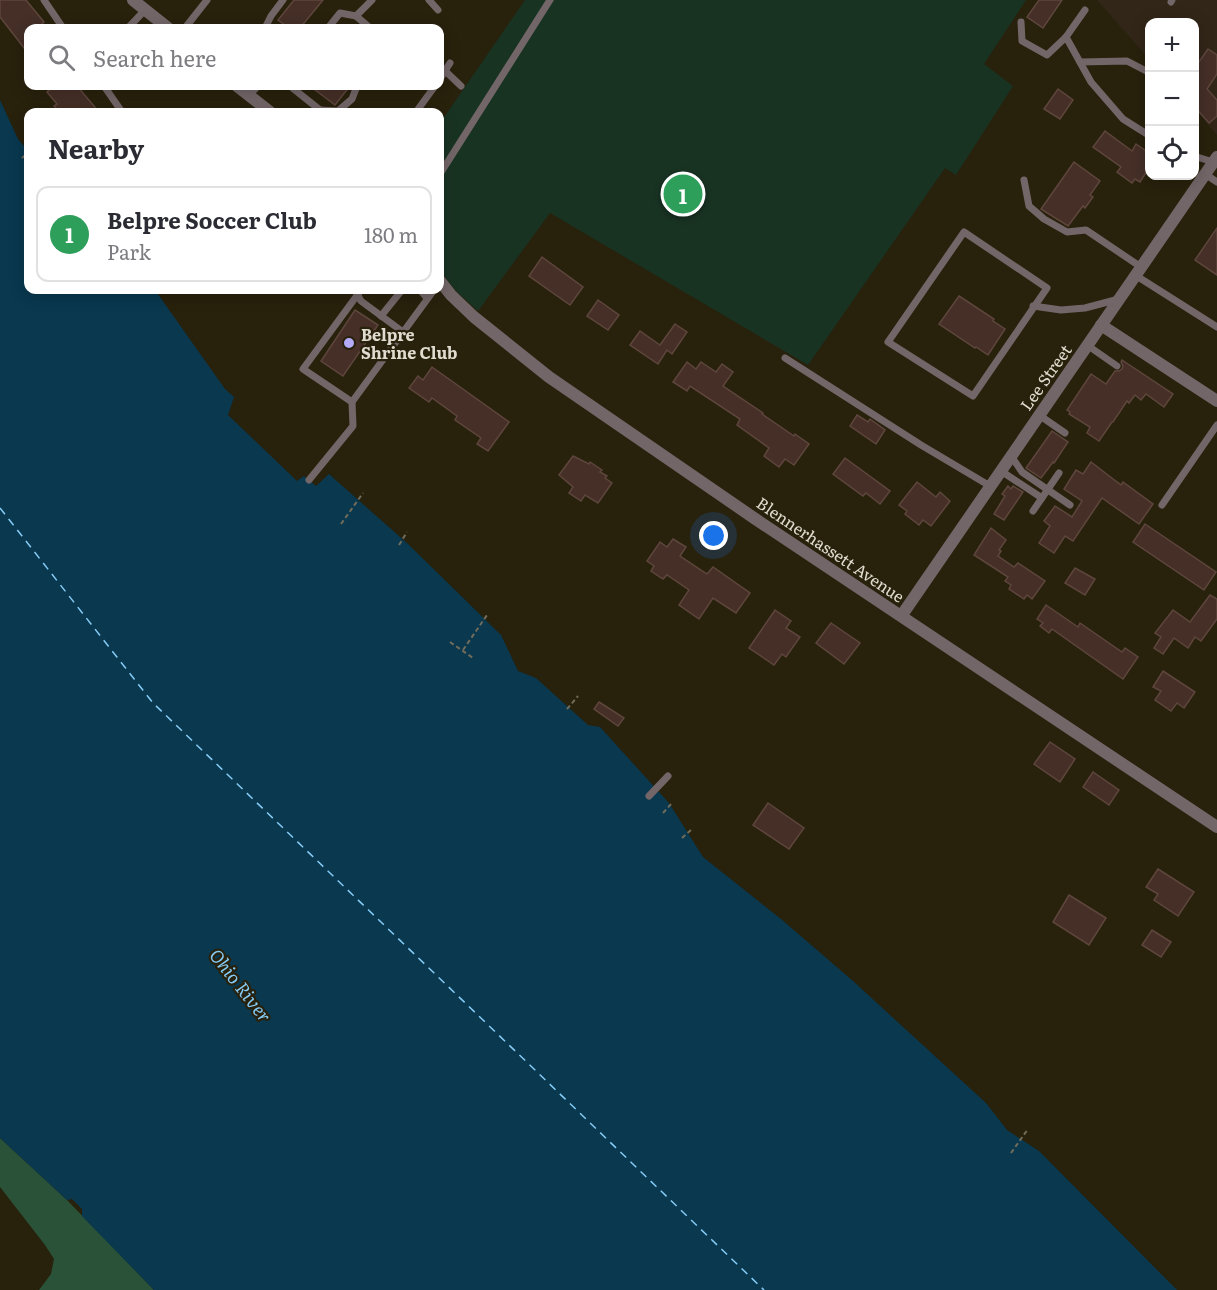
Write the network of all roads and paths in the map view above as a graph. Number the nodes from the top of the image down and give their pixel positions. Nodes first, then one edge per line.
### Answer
1 (44, 0) edge
2 (133, 0) edge
3 (207, 0) edge
4 (283, 0) edge
5 (372, 0) edge
6 (429, 0) edge
7 (550, 0) edge
8 (145, 10) junction
9 (438, 10) dead end
10 (1085, 10) dead end
11 (356, 16) junction
12 (1021, 22) dead end
13 (60, 24) edge
14 (132, 24) edge
15 (163, 24) edge
16 (187, 24) edge
17 (267, 24) edge
18 (331, 24) edge
19 (365, 24) edge
20 (1066, 37) junction
21 (1080, 62) junction
22 (450, 63) dead end
23 (444, 68) edge
24 (444, 71) edge
25 (1147, 72) edge
26 (461, 86) dead end
27 (107, 90) edge
28 (242, 90) edge
29 (254, 90) edge
30 (295, 90) edge
31 (355, 90) edge
32 (432, 90) edge
33 (249, 95) junction
34 (119, 108) edge
35 (265, 108) edge
36 (316, 108) edge
37 (342, 108) edge
38 (419, 108) edge
39 (1145, 133) edge
40 (1199, 157) edge
41 (1215, 159) edge
42 (444, 168) edge
43 (1205, 174) junction
44 (1024, 180) dead end
45 (1217, 182) edge
46 (1138, 271) junction
47 (444, 286) edge
48 (358, 294) edge
49 (359, 294) edge
50 (399, 294) edge
51 (424, 294) edge
52 (431, 294) edge
53 (428, 298) junction
54 (1119, 299) junction
55 (1033, 306) junction
56 (381, 316) junction
57 (1101, 326) junction
58 (1217, 327) edge
59 (403, 332) junction
60 (1087, 345) junction
61 (785, 358) dead end
62 (1117, 366) dead end
63 (1217, 401) edge
64 (352, 402) junction
65 (1039, 415) junction
66 (1217, 425) edge
67 (1065, 433) dead end
68 (1011, 456) junction
69 (1001, 471) junction
70 (1059, 473) dead end
71 (309, 480) dead end
72 (990, 486) junction
73 (1047, 490) junction
74 (363, 492) dead end
75 (1042, 498) junction
76 (1070, 505) dead end
77 (1162, 506) dead end
78 (1033, 511) dead end
79 (340, 524) dead end
80 (407, 532) dead end
81 (399, 545) dead end
82 (488, 615) dead end
83 (900, 615) junction
84 (450, 642) dead end
85 (463, 650) junction
86 (473, 658) dead end
87 (578, 696) dead end
88 (567, 709) dead end
89 (668, 776) dead end
90 (649, 796) dead end
91 (673, 802) dead end
92 (663, 813) dead end
93 (1217, 827) edge
94 (692, 829) dead end
95 (682, 838) dead end
96 (1028, 1129) dead end
97 (1011, 1152) dead end

1 - 13 lane
2 - 8 street
3 - 16 lane
4 - 17 lane
5 - 11 lane
6 - 9 lane
7 - 42 lane
8 - 14 lane
8 - 15 street
10 - 20 lane
11 - 18 lane
11 - 19 lane
12 - 20 lane
20 - 21 lane
21 - 25 lane
21 - 39 lane
22 - 23 lane
24 - 26 lane
27 - 34 lane
28 - 33 street
29 - 33 lane
30 - 36 lane
31 - 37 lane
32 - 38 lane
33 - 35 street
40 - 41 lane
41 - 43 street, Lee Street
43 - 45 lane
43 - 46 street, Lee Street
44 - 46 lane
46 - 54 street, Lee Street
46 - 58 lane
47 - 83 street, Blennerhassett Avenue
48 - 64 lane
49 - 56 lane
50 - 56 lane
51 - 53 lane
52 - 53 lane
53 - 59 lane
54 - 55 lane
54 - 57 street, Lee Street
55 - 55 lane
56 - 59 lane
57 - 60 street, Lee Street
57 - 63 street
59 - 64 lane
60 - 62 lane
60 - 65 street, Lee Street
61 - 72 lane
64 - 71 lane
65 - 67 lane
65 - 68 street, Lee Street
66 - 77 lane
68 - 69 street, Lee Street
68 - 73 lane
69 - 72 street, Lee Street
69 - 75 lane
70 - 73 lane
72 - 83 street, Lee Street
73 - 75 lane
73 - 76 lane
74 - 79 path
75 - 78 lane
80 - 81 path
82 - 85 path
83 - 93 street, Blennerhassett Avenue
84 - 85 path
85 - 86 path
87 - 88 path
89 - 90 lane
91 - 92 path
94 - 95 path
96 - 97 path

